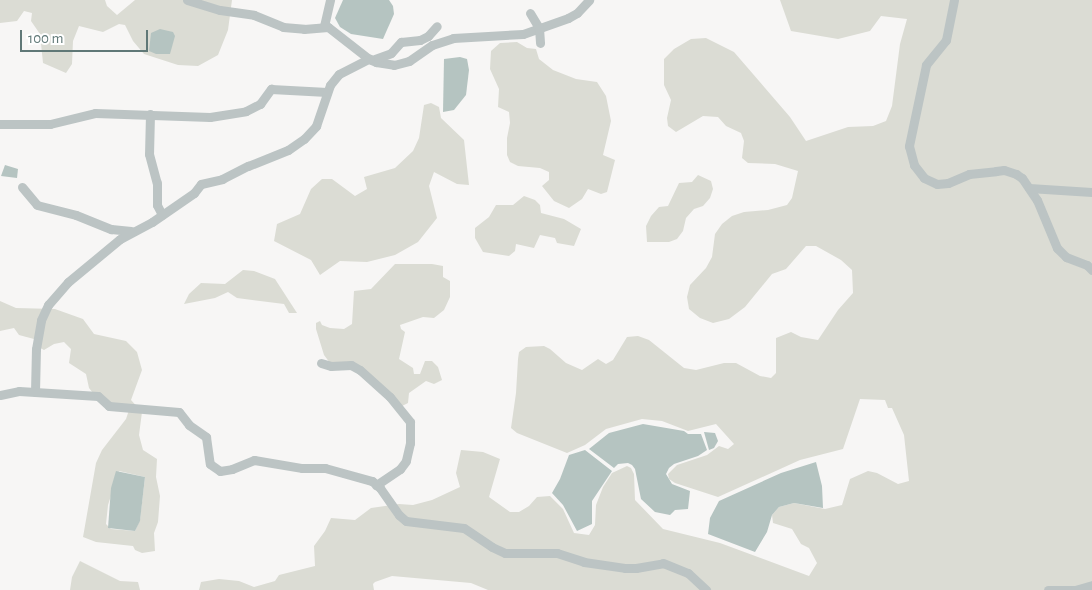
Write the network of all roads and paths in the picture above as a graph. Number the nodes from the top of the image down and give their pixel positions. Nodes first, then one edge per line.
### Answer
1 (187, 0) edge
2 (330, 0) edge
3 (589, 0) edge
4 (954, 0) edge
5 (530, 13) dead end
6 (324, 26) junction
7 (437, 26) dead end
8 (538, 28) junction
9 (540, 43) dead end
10 (371, 59) junction
11 (327, 92) junction
12 (150, 114) junction
13 (0, 124) edge
14 (22, 188) dead end
15 (1029, 188) junction
16 (1092, 192) edge
17 (162, 215) junction
18 (131, 232) junction
19 (1092, 270) edge
20 (321, 363) dead end
21 (36, 392) junction
22 (0, 395) edge
23 (376, 485) junction
24 (1092, 585) edge
25 (706, 590) edge
26 (1048, 590) edge

1 - 6 street
2 - 6 street
3 - 8 street
4 - 15 street
5 - 8 street
6 - 10 street
7 - 10 street
8 - 9 street
8 - 10 street
10 - 11 street
11 - 12 street
11 - 17 street
12 - 13 street
12 - 17 street
14 - 18 street
15 - 16 street
15 - 19 street
17 - 18 street
18 - 21 street
20 - 23 street
21 - 22 street
21 - 23 street
23 - 25 street
24 - 26 street

